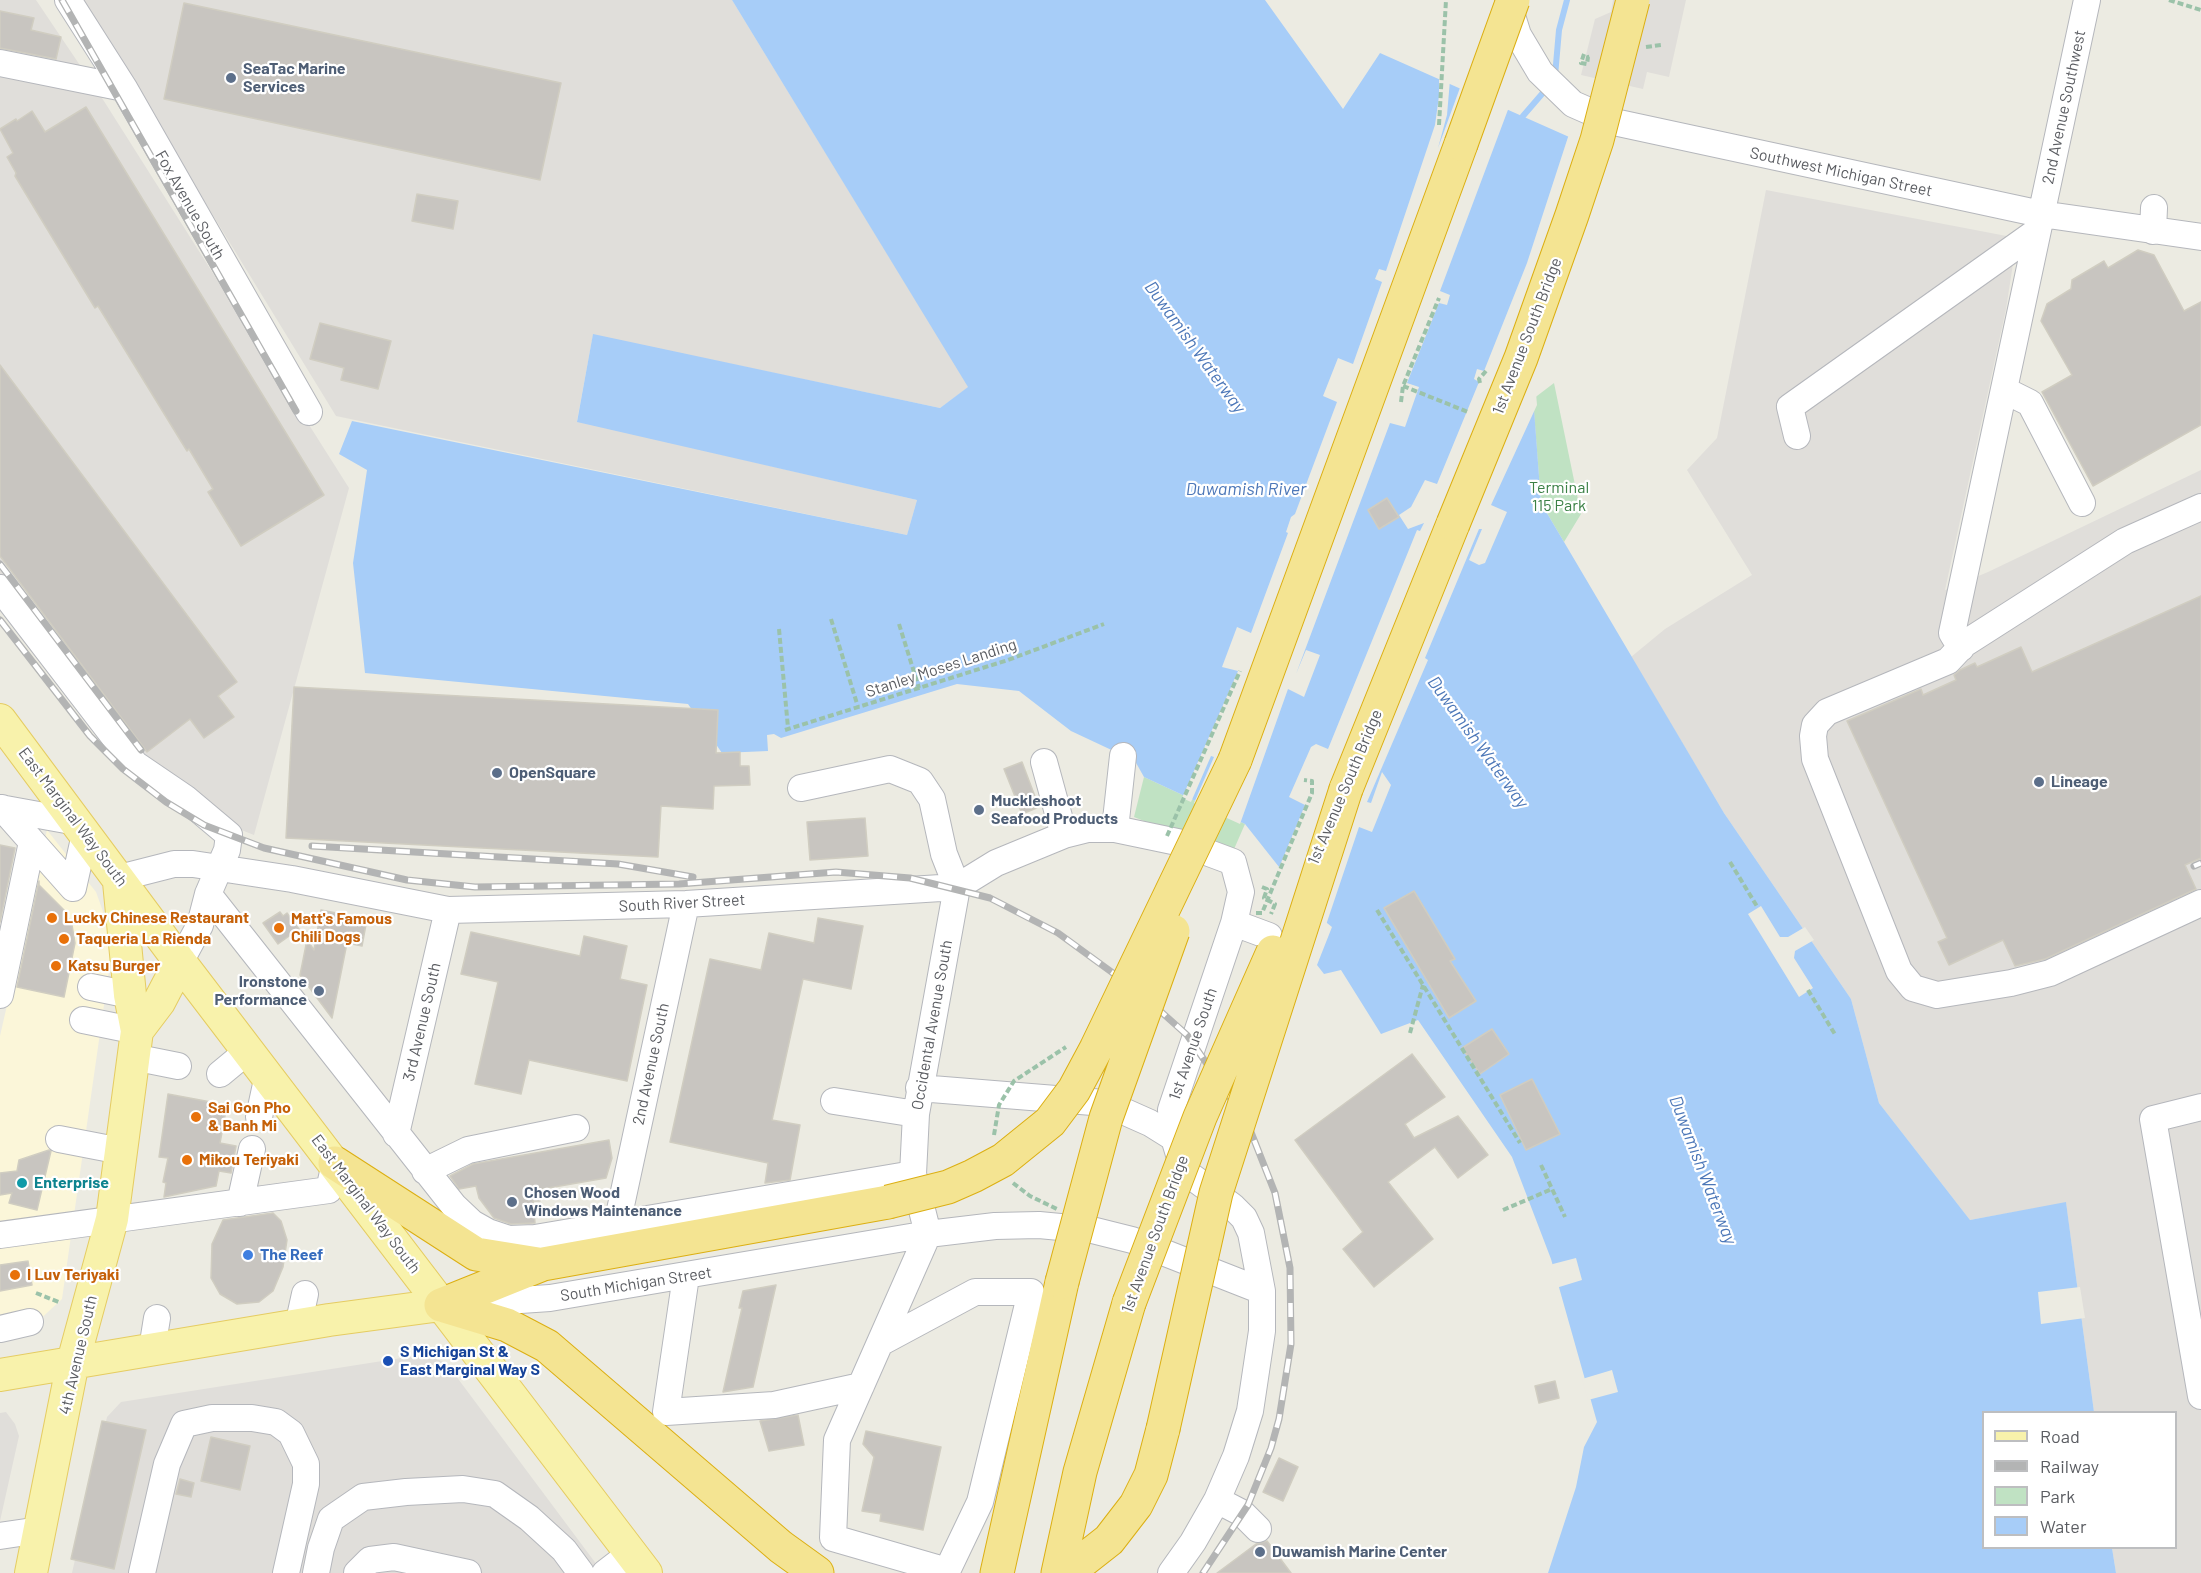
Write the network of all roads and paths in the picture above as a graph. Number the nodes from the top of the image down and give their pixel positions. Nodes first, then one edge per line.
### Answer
1 (68, 0) edge
2 (1446, 0) edge
3 (1507, 0) edge
4 (1513, 0) edge
5 (1633, 0) edge
6 (2087, 0) edge
7 (2169, 0) edge
8 (2201, 10) edge
9 (1596, 50) dead end
10 (1586, 55) dead end
11 (1594, 56) junction
12 (0, 63) edge
13 (1591, 67) dead end
14 (124, 88) junction
15 (1436, 133) dead end
16 (2039, 223) junction
17 (2201, 237) edge
18 (1439, 298) dead end
19 (1488, 365) dead end
20 (1403, 386) junction
21 (1478, 390) dead end
22 (2004, 390) junction
23 (1401, 402) dead end
24 (309, 412) dead end
25 (1469, 412) dead end
26 (1797, 436) dead end
27 (2082, 503) dead end
28 (2201, 507) edge
29 (0, 588) edge
30 (831, 620) dead end
31 (899, 624) dead end
32 (1104, 624) dead end
33 (779, 629) dead end
34 (1961, 648) junction
35 (919, 688) junction
36 (858, 707) junction
37 (0, 720) edge
38 (1123, 756) dead end
39 (1235, 760) junction
40 (1044, 762) dead end
41 (1304, 780) dead end
42 (801, 788) dead end
43 (1346, 789) junction
44 (1, 808) edge
45 (81, 828) junction
46 (1114, 829) junction
47 (1064, 836) junction
48 (32, 842) junction
49 (1233, 862) joint
50 (1730, 862) dead end
51 (221, 867) junction
52 (119, 878) junction
53 (957, 887) junction
54 (208, 894) junction
55 (2201, 903) edge
56 (686, 904) junction
57 (1758, 908) dead end
58 (1377, 909) dead end
59 (448, 910) junction
60 (1245, 918) junction
61 (1269, 936) dead end
62 (180, 962) junction
63 (1423, 984) junction
64 (91, 987) dead end
65 (1808, 990) dead end
66 (0, 995) edge
67 (130, 995) junction
68 (83, 1020) dead end
69 (1410, 1033) dead end
70 (1836, 1036) dead end
71 (135, 1044) junction
72 (249, 1050) junction
73 (178, 1066) dead end
74 (220, 1074) dead end
75 (268, 1075) junction
76 (919, 1088) junction
77 (834, 1101) dead end
78 (2201, 1107) edge
79 (916, 1114) junction
80 (259, 1117) dead end
81 (576, 1128) dead end
82 (396, 1134) junction
83 (1174, 1138) junction
84 (59, 1139) dead end
85 (1520, 1143) dead end
86 (252, 1149) dead end
87 (121, 1151) junction
88 (335, 1163) junction
89 (1541, 1165) dead end
90 (425, 1171) junction
91 (913, 1174) junction
92 (1552, 1189) junction
93 (240, 1203) junction
94 (1503, 1210) dead end
95 (1565, 1217) dead end
96 (112, 1219) junction
97 (616, 1224) junction
98 (0, 1234) edge
99 (928, 1234) junction
100 (543, 1264) junction
101 (686, 1276) junction
102 (1262, 1291) junction
103 (36, 1293) dead end
104 (305, 1294) dead end
105 (61, 1303) dead end
106 (441, 1305) junction
107 (157, 1318) dead end
108 (30, 1322) dead end
109 (298, 1326) junction
110 (0, 1329) edge
111 (880, 1343) junction
112 (152, 1349) junction
113 (73, 1362) junction
114 (0, 1375) edge
115 (861, 1386) junction
116 (2201, 1396) edge
117 (1217, 1500) junction
118 (1257, 1529) dead end
119 (40, 1530) junction
120 (0, 1536) edge
121 (638, 1563) edge
122 (317, 1571) edge
123 (31, 1573) edge
124 (142, 1573) edge
125 (286, 1573) edge
126 (357, 1573) edge
127 (468, 1573) edge
128 (581, 1573) edge
129 (604, 1573) edge
130 (817, 1573) edge
131 (997, 1573) edge
132 (1058, 1573) edge
133 (1068, 1573) edge
134 (1171, 1573) edge

1 - 14 street, Fox Avenue South
2 - 15 path
3 - 16 street, Southwest Michigan Street
4 - 39 highway, bridge
5 - 43 highway, 1st Avenue South Bridge, bridge
6 - 16 street, 2nd Avenue Southwest
7 - 8 path
9 - 11 path
10 - 11 path
11 - 13 path
12 - 14 street
14 - 24 street, Fox Avenue South
16 - 17 street, Southwest Michigan Street
16 - 22 street, 2nd Avenue Southwest
16 - 26 street
18 - 20 path
19 - 21 path, bridge
20 - 23 path
20 - 25 path
22 - 27 street
22 - 34 street, 2nd Avenue Southwest
28 - 34 street
29 - 51 street, 4th Avenue South
30 - 36 path
31 - 35 path
32 - 35 path, Stanley Moses Landing
33 - 36 path, Stanley Moses Landing
34 - 55 street
35 - 36 path, Stanley Moses Landing
37 - 45 main road, East Marginal Way South
38 - 46 street
39 - 100 highway, bridge
39 - 131 highway, bridge
40 - 47 street
41 - 60 path, bridge
42 - 53 street
43 - 132 highway, 1st Avenue South Bridge, bridge
43 - 133 highway, bridge
44 - 45 street
44 - 48 street
45 - 48 street
45 - 52 main road, East Marginal Way South
46 - 47 street, South River Street
46 - 49 street, South River Street
47 - 53 street, South River Street
48 - 66 street
49 - 60 street, 1st Avenue South
50 - 57 path
51 - 52 street, South River Street
51 - 54 street, 4th Avenue South
51 - 59 street, South River Street
52 - 62 main road, East Marginal Way South
52 - 67 main road, 4th Avenue South
53 - 56 street, South River Street
53 - 76 street, Occidental Avenue South
54 - 62 street, 4th Avenue South
54 - 82 street
56 - 59 street, South River Street
56 - 97 street, 2nd Avenue South
58 - 63 path
59 - 82 street, 3rd Avenue South
60 - 61 street
60 - 83 street, 1st Avenue South
62 - 71 main road, 4th Avenue South
62 - 72 main road, East Marginal Way South
63 - 69 path
63 - 85 path
64 - 67 street
65 - 70 path
67 - 71 main road, 4th Avenue South
68 - 71 street
71 - 73 street
71 - 87 main road, 4th Avenue South
72 - 74 street
72 - 75 main road, East Marginal Way South
75 - 80 street
75 - 88 main road, East Marginal Way South
76 - 79 street, Occidental Avenue South
76 - 83 street
77 - 79 street
78 - 116 street
79 - 91 street, Occidental Avenue South
81 - 90 street
82 - 90 street
83 - 102 street, 1st Avenue South
84 - 87 street
86 - 93 street
87 - 96 main road, 4th Avenue South
88 - 93 street
88 - 100 highway
88 - 106 main road, East Marginal Way South
89 - 92 path
90 - 97 street
91 - 97 street
91 - 99 street, Occidental Avenue South
92 - 94 path
92 - 95 path
93 - 96 street
96 - 98 street
96 - 113 main road, 4th Avenue South
99 - 101 street, South Michigan Street
99 - 102 street, South Michigan Street
99 - 111 street
100 - 106 highway
101 - 106 street, South Michigan Street
101 - 115 street
102 - 117 street, 1st Avenue South
103 - 105 path
104 - 109 street
106 - 109 main road, South Michigan Street
106 - 121 main road, East Marginal Way South
106 - 130 highway
107 - 112 street
108 - 110 street
109 - 112 main road, South Michigan Street
111 - 115 street
111 - 115 street
112 - 113 main road, South Michigan Street
113 - 114 main road, South Michigan Street
113 - 119 main road, 4th Avenue South
117 - 118 street
117 - 134 street, 1st Avenue South
119 - 120 street
119 - 123 main road, 4th Avenue South
121 - 129 street
122 - 128 street
124 - 125 street
126 - 127 street

